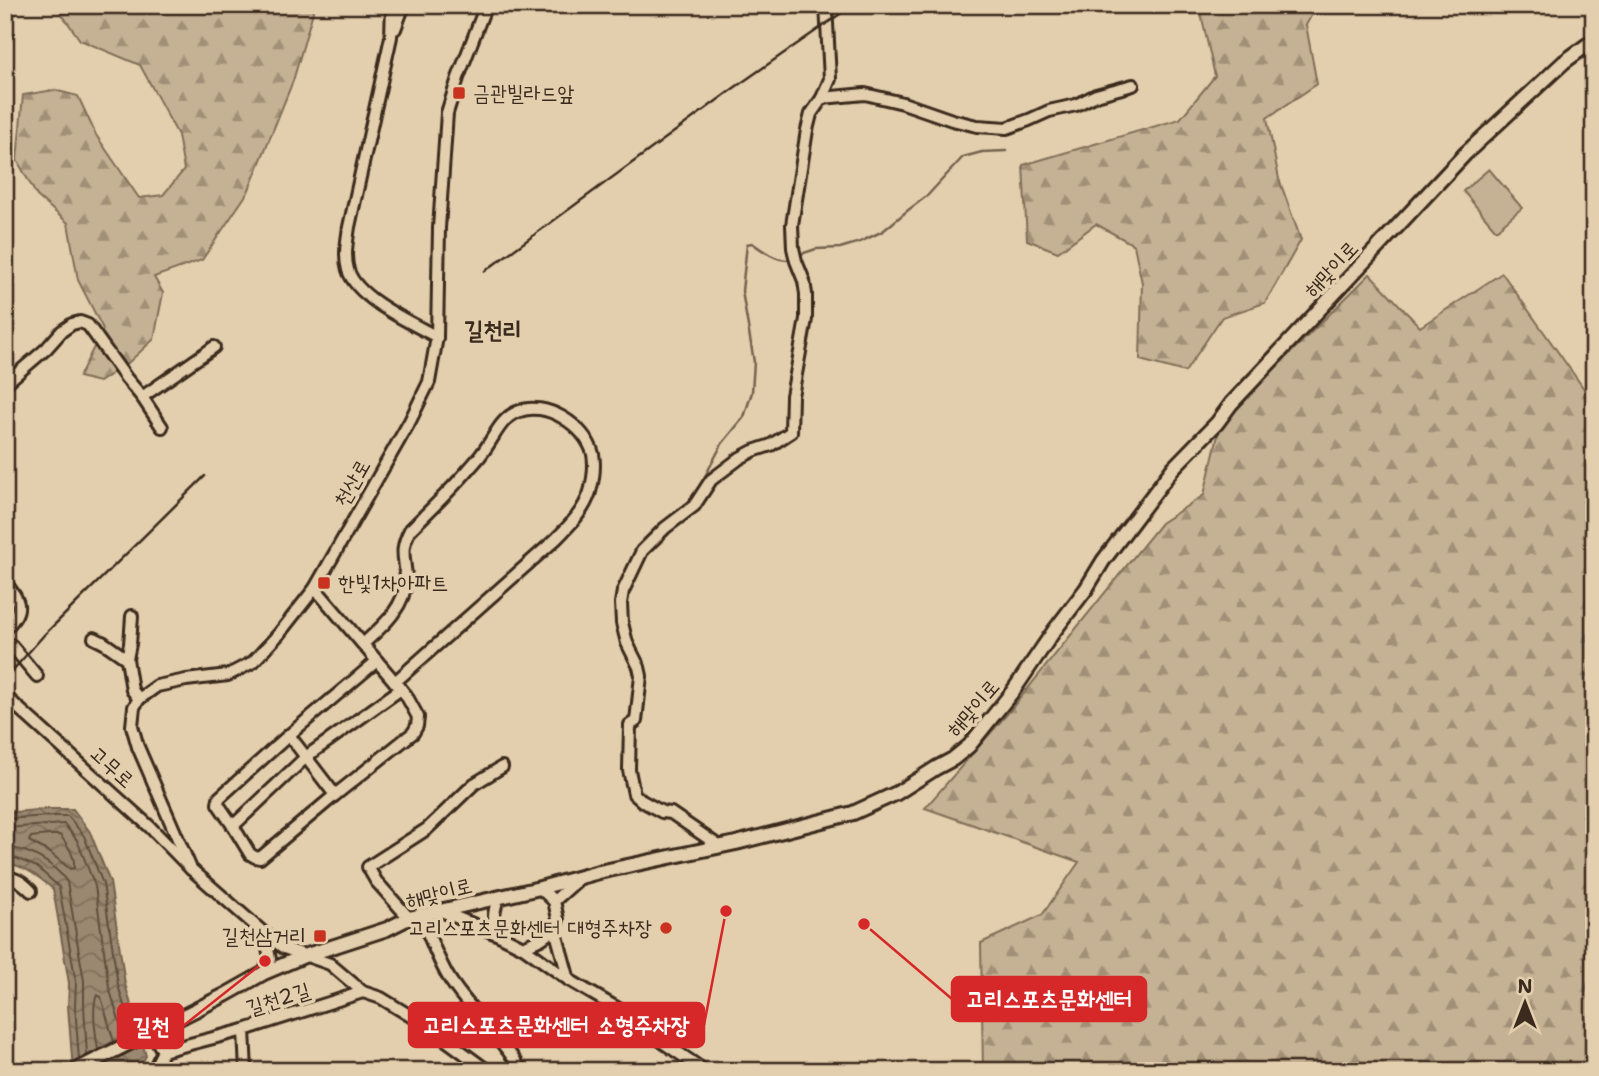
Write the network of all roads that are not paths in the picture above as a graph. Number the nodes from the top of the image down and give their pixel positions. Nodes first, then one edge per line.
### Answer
1 (392, 5) edge
2 (404, 5) edge
3 (486, 5) edge
4 (826, 5) edge
5 (391, 37) junction
6 (1594, 40) edge
7 (1133, 85) dead end
8 (822, 98) junction
9 (437, 337) junction
10 (214, 347) dead end
11 (5, 384) edge
12 (142, 397) junction
13 (162, 427) dead end
14 (5, 582) edge
15 (316, 588) junction
16 (132, 616) dead end
17 (5, 629) edge
18 (94, 638) dead end
19 (5, 642) edge
20 (363, 645) junction
21 (127, 659) junction
22 (377, 661) junction
23 (37, 676) dead end
24 (398, 685) junction
25 (5, 696) edge
26 (139, 699) junction
27 (289, 735) junction
28 (307, 757) junction
29 (502, 767) dead end
30 (335, 795) junction
31 (163, 806) junction
32 (149, 826) junction
33 (233, 826) junction
34 (719, 846) junction
35 (191, 869) junction
36 (582, 876) junction
37 (5, 877) edge
38 (540, 888) junction
39 (31, 891) dead end
40 (498, 898) junction
41 (554, 901) junction
42 (441, 911) junction
43 (414, 916) junction
44 (555, 929) junction
45 (265, 934) junction
46 (499, 935) junction
47 (523, 947) junction
48 (304, 956) junction
49 (264, 973) junction
50 (569, 979) junction
51 (363, 992) junction
52 (244, 1030) junction
53 (147, 1034) junction
54 (163, 1051) junction
55 (74, 1071) edge
56 (153, 1071) edge
57 (246, 1071) edge
58 (488, 1071) edge
59 (522, 1071) edge
60 (705, 1071) edge

1 - 5 street
2 - 5 street
3 - 9 street, 천산로
4 - 8 street
5 - 9 street
6 - 34 main road, 해맞이로
7 - 8 street
8 - 34 street
9 - 15 street, 천산로
10 - 12 street
11 - 12 street
12 - 13 street
14 - 17 street
15 - 20 street
15 - 26 street, 천산로
16 - 21 street
18 - 21 street
19 - 23 street
20 - 22 street
20 - 24 street
21 - 26 street
22 - 24 street
22 - 27 street
24 - 28 street
24 - 30 street
25 - 32 street, 고무로
26 - 31 street
27 - 28 street
27 - 33 street
28 - 30 street
28 - 33 street
29 - 43 street
30 - 33 street
31 - 32 street
31 - 35 street
32 - 35 street, 고무로
34 - 36 main road, 해맞이로
35 - 45 street, 고무로
36 - 38 main road, 해맞이로
36 - 41 street
37 - 39 street
38 - 40 main road, 해맞이로
38 - 41 street
40 - 42 main road, 해맞이로
40 - 46 street
41 - 44 street
42 - 43 main road, 해맞이로
42 - 46 street
43 - 48 main road, 해맞이로
43 - 59 street
44 - 47 street
44 - 50 street
45 - 48 street
45 - 49 street
46 - 47 street
47 - 50 street
48 - 49 main road, 해맞이로
48 - 51 street
49 - 53 main road, 해맞이로
50 - 60 street
51 - 52 street, 길천2길
51 - 58 street
52 - 54 street, 길천2길
52 - 57 street
53 - 54 street
53 - 55 main road, 해맞이로
54 - 56 street

